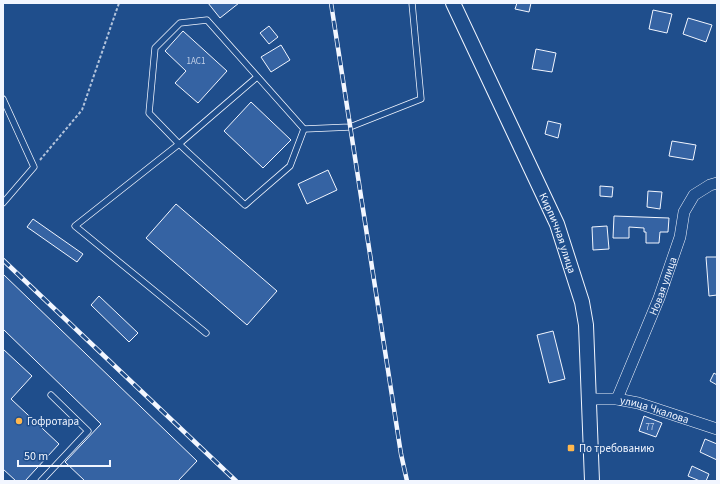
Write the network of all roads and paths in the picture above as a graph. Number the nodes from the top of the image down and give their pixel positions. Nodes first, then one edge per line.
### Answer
1 (119, 3) edge
2 (412, 3) edge
3 (453, 3) edge
4 (257, 77) junction
5 (3, 99) edge
6 (304, 129) junction
7 (179, 144) junction
8 (34, 167) junction
9 (717, 183) edge
10 (3, 203) edge
11 (206, 333) dead end
12 (51, 395) dead end
13 (590, 398) junction
14 (617, 399) junction
15 (717, 429) edge
16 (41, 481) edge
17 (592, 481) edge

1 - 8 path
2 - 6 lane
3 - 13 street, Кирпичная улица
4 - 6 lane
4 - 7 lane
4 - 7 lane
5 - 8 lane
6 - 7 lane
7 - 11 lane
8 - 10 lane
9 - 14 street, Новая улица
12 - 16 lane
13 - 14 street, улица Чкалова
13 - 17 street, Кирпичная улица
14 - 15 street, улица Чкалова

